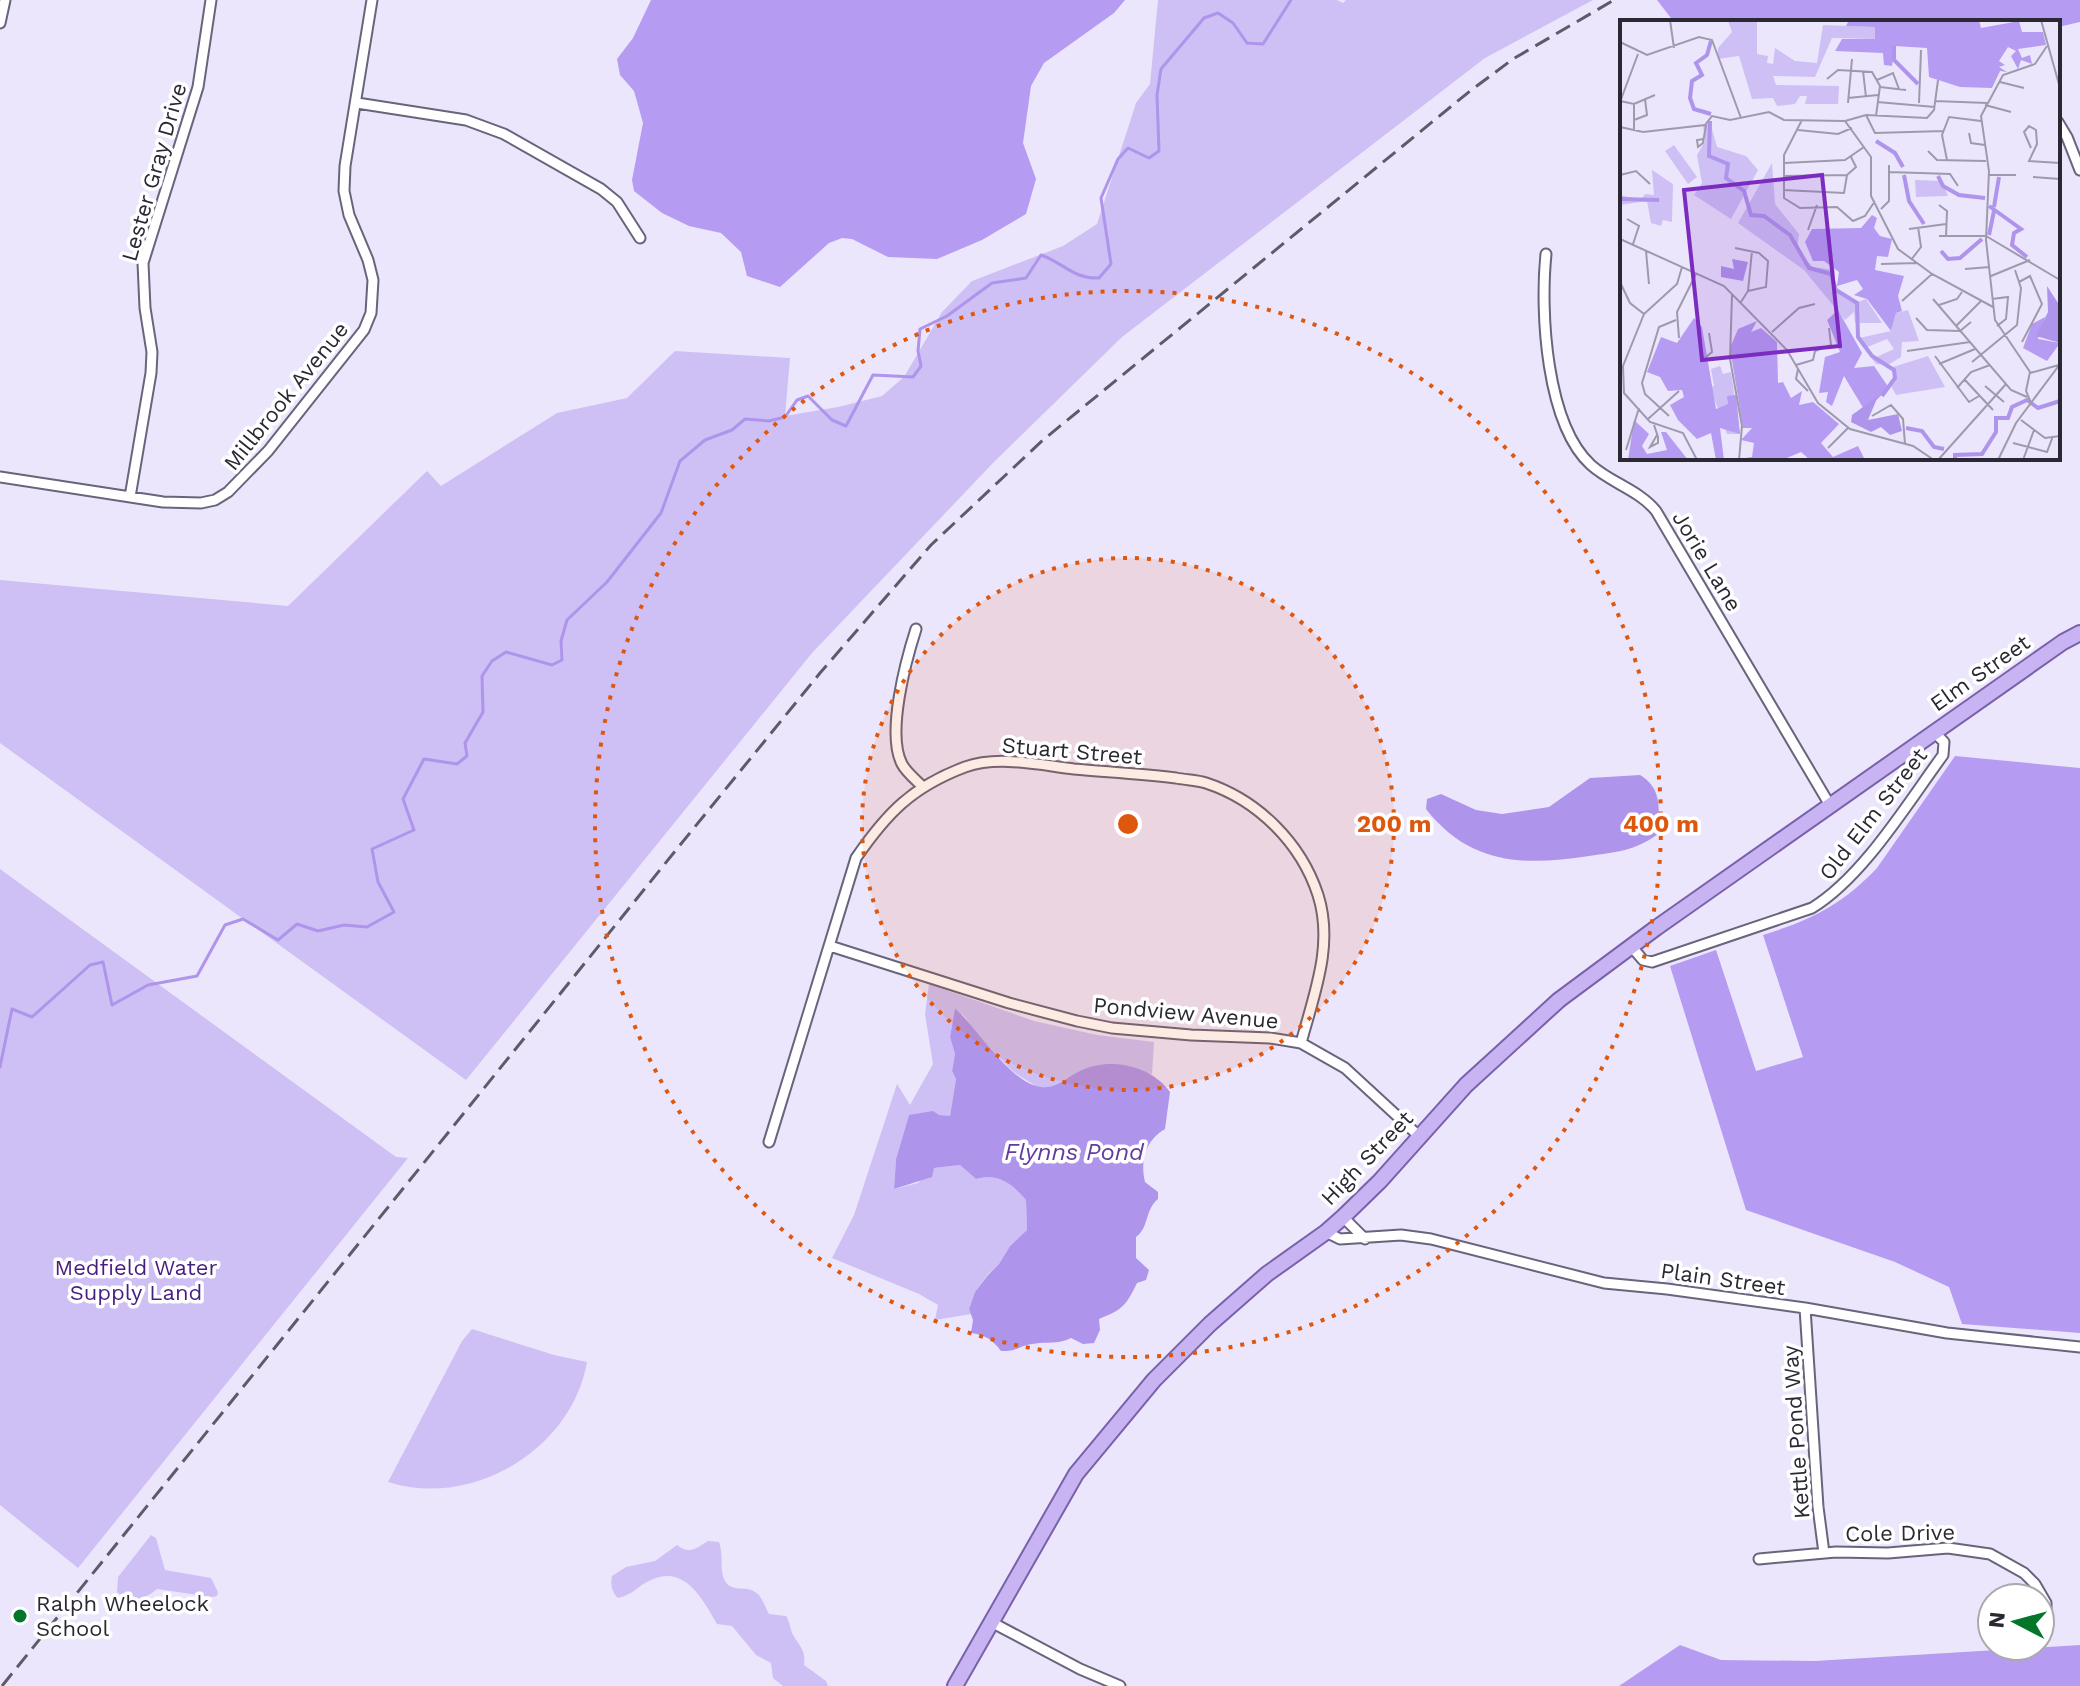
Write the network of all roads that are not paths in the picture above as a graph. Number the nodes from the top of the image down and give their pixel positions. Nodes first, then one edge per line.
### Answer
1 (5, 0) edge
2 (211, 0) edge
3 (372, 0) edge
4 (0, 23) edge
5 (357, 103) junction
6 (2060, 125) edge
7 (2080, 170) edge
8 (640, 238) dead end
9 (1546, 254) dead end
10 (0, 477) edge
11 (130, 497) junction
12 (916, 629) dead end
13 (2080, 633) edge
14 (1935, 733) junction
15 (1907, 752) joint
16 (923, 787) junction
17 (1831, 807) junction
18 (830, 946) junction
19 (1631, 946) junction
20 (1301, 1043) junction
21 (1420, 1137) junction
22 (769, 1142) dead end
23 (1343, 1217) junction
24 (1326, 1232) junction
25 (1365, 1239) junction
26 (1805, 1308) junction
27 (2080, 1347) edge
28 (1824, 1553) junction
29 (1759, 1559) dead end
30 (2033, 1582) edge
31 (993, 1623) junction
32 (955, 1686) edge
33 (1120, 1686) edge

1 - 4 street
2 - 11 street, Lester Gray Drive
3 - 5 street, Millbrook Avenue
5 - 8 street
5 - 11 street, Millbrook Avenue
6 - 7 street
9 - 17 street, Jorie Lane
10 - 11 street, Millbrook Avenue
12 - 16 street
13 - 14 main road, Elm Street
14 - 15 main road, Elm Street
14 - 19 street, Old Elm Street
15 - 17 main road, High Street
16 - 18 street, Stuart Street
16 - 20 street, Stuart Street
17 - 19 main road, High Street
18 - 20 street, Pondview Avenue
18 - 22 street, Stuart Street
19 - 21 main road, High Street
20 - 21 street, Pondview Avenue
21 - 23 main road, High Street
23 - 24 main road, High Street
23 - 25 street
24 - 25 street, Plain Street
24 - 31 main road, High Street
25 - 26 street, Plain Street
26 - 27 street, Plain Street
26 - 28 street, Kettle Pond Way
28 - 29 street, Cole Drive
28 - 30 street, Cole Drive
31 - 32 main road, High Street
31 - 33 street

